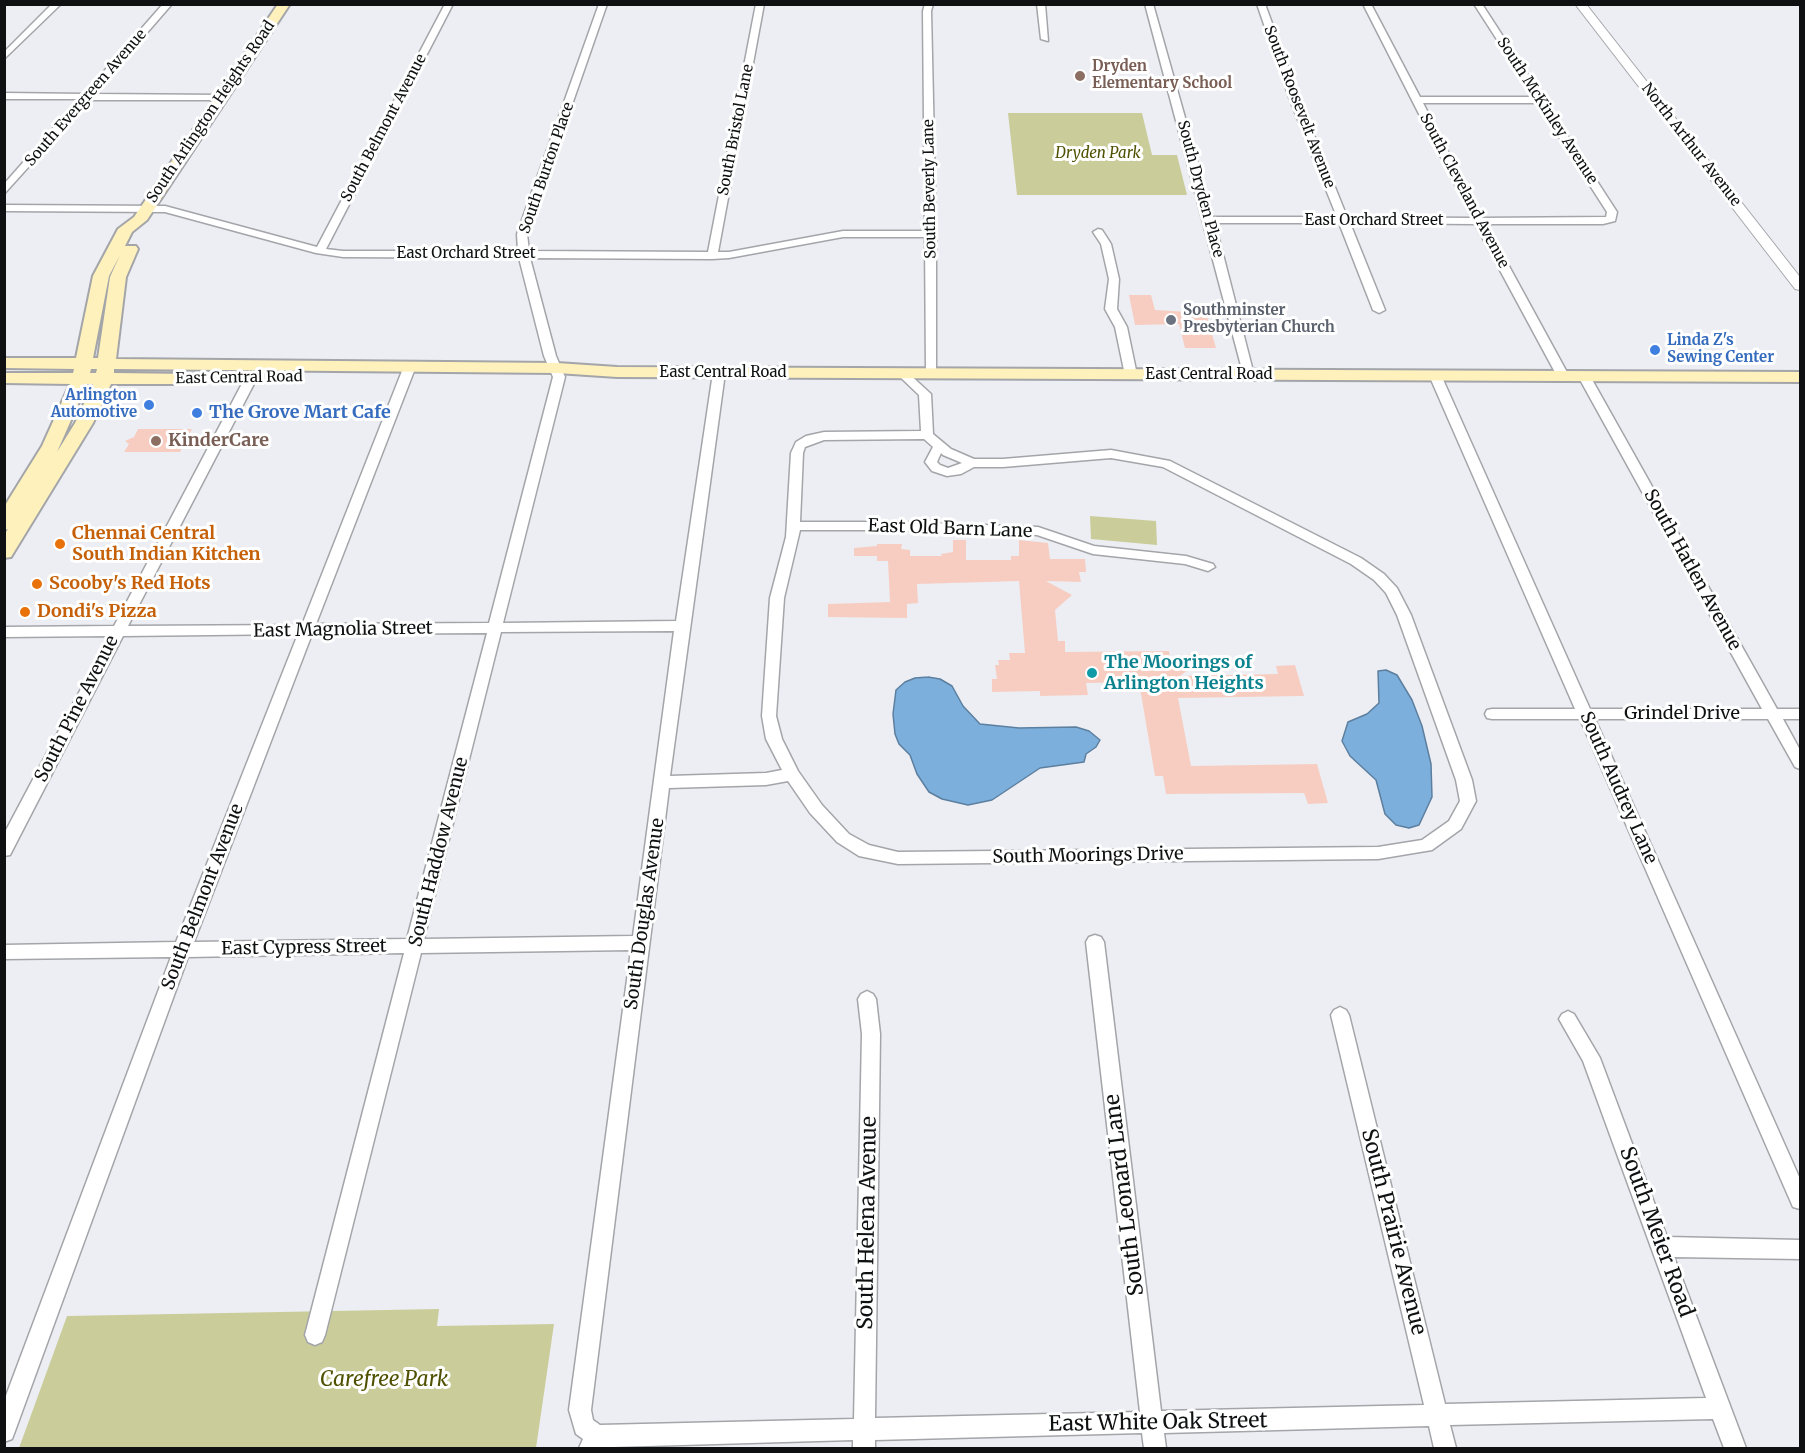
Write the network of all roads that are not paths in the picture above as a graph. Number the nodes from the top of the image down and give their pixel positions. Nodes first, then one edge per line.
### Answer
1 (57, 4) edge
2 (168, 4) edge
3 (284, 4) edge
4 (449, 4) edge
5 (603, 4) edge
6 (760, 4) edge
7 (929, 4) edge
8 (1041, 4) edge
9 (1149, 4) edge
10 (1260, 4) edge
11 (1367, 4) edge
12 (1478, 4) edge
13 (1580, 4) edge
14 (1045, 39) dead end
15 (4, 57) edge
16 (4, 96) edge
17 (87, 96) junction
18 (221, 98) junction
19 (1417, 99) junction
20 (1540, 100) junction
21 (4, 192) edge
22 (4, 208) edge
23 (142, 215) junction
24 (1611, 219) joint
25 (1209, 220) junction
26 (1342, 220) junction
27 (1479, 221) junction
28 (1098, 232) dead end
29 (931, 234) junction
30 (320, 251) junction
31 (524, 255) junction
32 (712, 256) junction
33 (1800, 286) edge
34 (1379, 310) dead end
35 (4, 363) edge
36 (106, 371) junction
37 (82, 372) junction
38 (407, 372) junction
39 (558, 373) junction
40 (719, 373) junction
41 (903, 374) junction
42 (939, 374) junction
43 (1131, 375) junction
44 (1248, 375) junction
45 (1435, 375) junction
46 (1563, 376) junction
47 (1584, 376) junction
48 (1800, 377) edge
49 (4, 378) edge
50 (251, 378) junction
51 (925, 394) junction
52 (927, 435) junction
53 (940, 447) junction
54 (972, 463) junction
55 (4, 524) edge
56 (795, 526) junction
57 (4, 552) edge
58 (1208, 567) dead end
59 (682, 626) junction
60 (494, 628) junction
61 (306, 630) junction
62 (4, 632) edge
63 (117, 632) junction
64 (1492, 714) dead end
65 (1585, 714) junction
66 (1772, 714) junction
67 (1800, 714) edge
68 (1800, 764) edge
69 (792, 774) junction
70 (663, 782) junction
71 (4, 850) edge
72 (1095, 942) dead end
73 (640, 943) junction
74 (416, 946) junction
75 (182, 950) junction
76 (4, 952) edge
77 (867, 999) dead end
78 (1340, 1015) dead end
79 (1568, 1019) dead end
80 (1800, 1200) edge
81 (1662, 1247) junction
82 (1800, 1249) edge
83 (315, 1335) dead end
84 (1721, 1408) junction
85 (1437, 1416) junction
86 (1152, 1423) junction
87 (4, 1431) edge
88 (864, 1439) edge
89 (593, 1442) edge
90 (1155, 1449) edge
91 (1445, 1449) edge
92 (1736, 1449) edge

1 - 15 street
2 - 17 street, South Evergreen Avenue
3 - 18 main road, South Arlington Heights Road
4 - 30 street, South Belmont Avenue
5 - 31 street, South Burton Place
6 - 32 street, South Bristol Lane
7 - 29 street, South Beverly Lane
8 - 14 street
9 - 25 street, South Dryden Place
10 - 26 street, South Roosevelt Avenue
11 - 19 street, South Cleveland Avenue
12 - 20 street, South McKinley Avenue
13 - 33 street, North Arthur Avenue
16 - 17 street
17 - 18 street
17 - 21 street, South Evergreen Avenue
18 - 23 main road, South Arlington Heights Road
19 - 20 street
19 - 27 street, South Cleveland Avenue
20 - 24 street, South McKinley Avenue
22 - 23 street, East Orchard Street
23 - 30 street, East Orchard Street
23 - 36 main road, South Arlington Heights Road
23 - 37 main road, South Arlington Heights Road
24 - 27 street, East Orchard Street
25 - 26 street, East Orchard Street
25 - 44 street, South Dryden Place
26 - 27 street, East Orchard Street
26 - 34 street, South Roosevelt Avenue
27 - 46 street, South Cleveland Avenue
28 - 43 street
29 - 32 street, East Orchard Street
29 - 42 street, South Beverly Lane
30 - 31 street, East Orchard Street
31 - 32 street, East Orchard Street
31 - 39 street, South Burton Place
35 - 37 main road, East Central Road
36 - 37 main road, East Central Road
36 - 38 main road, East Central Road
36 - 50 main road, East Central Road
36 - 57 main road, South Arlington Heights Road
37 - 49 main road, East Central Road
37 - 55 main road, South Arlington Heights Road
38 - 39 main road, East Central Road
38 - 50 main road, East Central Road
38 - 61 street, South Belmont Avenue
39 - 40 main road, East Central Road
39 - 60 street, South Haddow Avenue
40 - 41 main road, East Central Road
40 - 59 street, South Douglas Avenue
41 - 42 main road, East Central Road
41 - 51 street
42 - 43 main road, East Central Road
42 - 51 street
43 - 44 main road, East Central Road
44 - 45 main road, East Central Road
45 - 46 main road, East Central Road
45 - 65 street, South Audrey Lane
46 - 47 main road, East Central Road
47 - 48 main road, East Central Road
47 - 66 street, South Hatlen Avenue
50 - 63 street, South Pine Avenue
51 - 52 street
52 - 53 street
52 - 56 street, South Moorings Drive
53 - 54 street
53 - 54 street
54 - 69 street, South Moorings Drive
56 - 58 street, East Old Barn Lane
56 - 69 street, South Moorings Drive
59 - 60 street, East Magnolia Street
59 - 70 street, South Douglas Avenue
60 - 61 street, East Magnolia Street
60 - 74 street, South Haddow Avenue
61 - 63 street, East Magnolia Street
61 - 75 street, South Belmont Avenue
62 - 63 street, East Magnolia Street
63 - 71 street, South Pine Avenue
64 - 65 street, Grindel Drive
65 - 66 street, Grindel Drive
65 - 80 street, South Audrey Lane
66 - 67 street, Grindel Drive
66 - 68 street, South Hatlen Avenue
69 - 70 street
70 - 73 street, South Douglas Avenue
72 - 86 street, South Leonard Lane
73 - 74 street, East Cypress Street
73 - 89 street, South Douglas Avenue
74 - 75 street, East Cypress Street
74 - 83 street, South Haddow Avenue
75 - 76 street, East Cypress Street
75 - 87 street, South Belmont Avenue
77 - 88 street, South Helena Avenue
78 - 85 street, South Prairie Avenue
79 - 81 street, South Meier Road
81 - 82 street
81 - 84 street, South Meier Road
84 - 85 street, East White Oak Street
84 - 92 street, South Meier Road
85 - 86 street, East White Oak Street
85 - 91 street, South Prairie Avenue
86 - 88 street, East White Oak Street
86 - 90 street, South Leonard Lane
88 - 89 street, East White Oak Street

